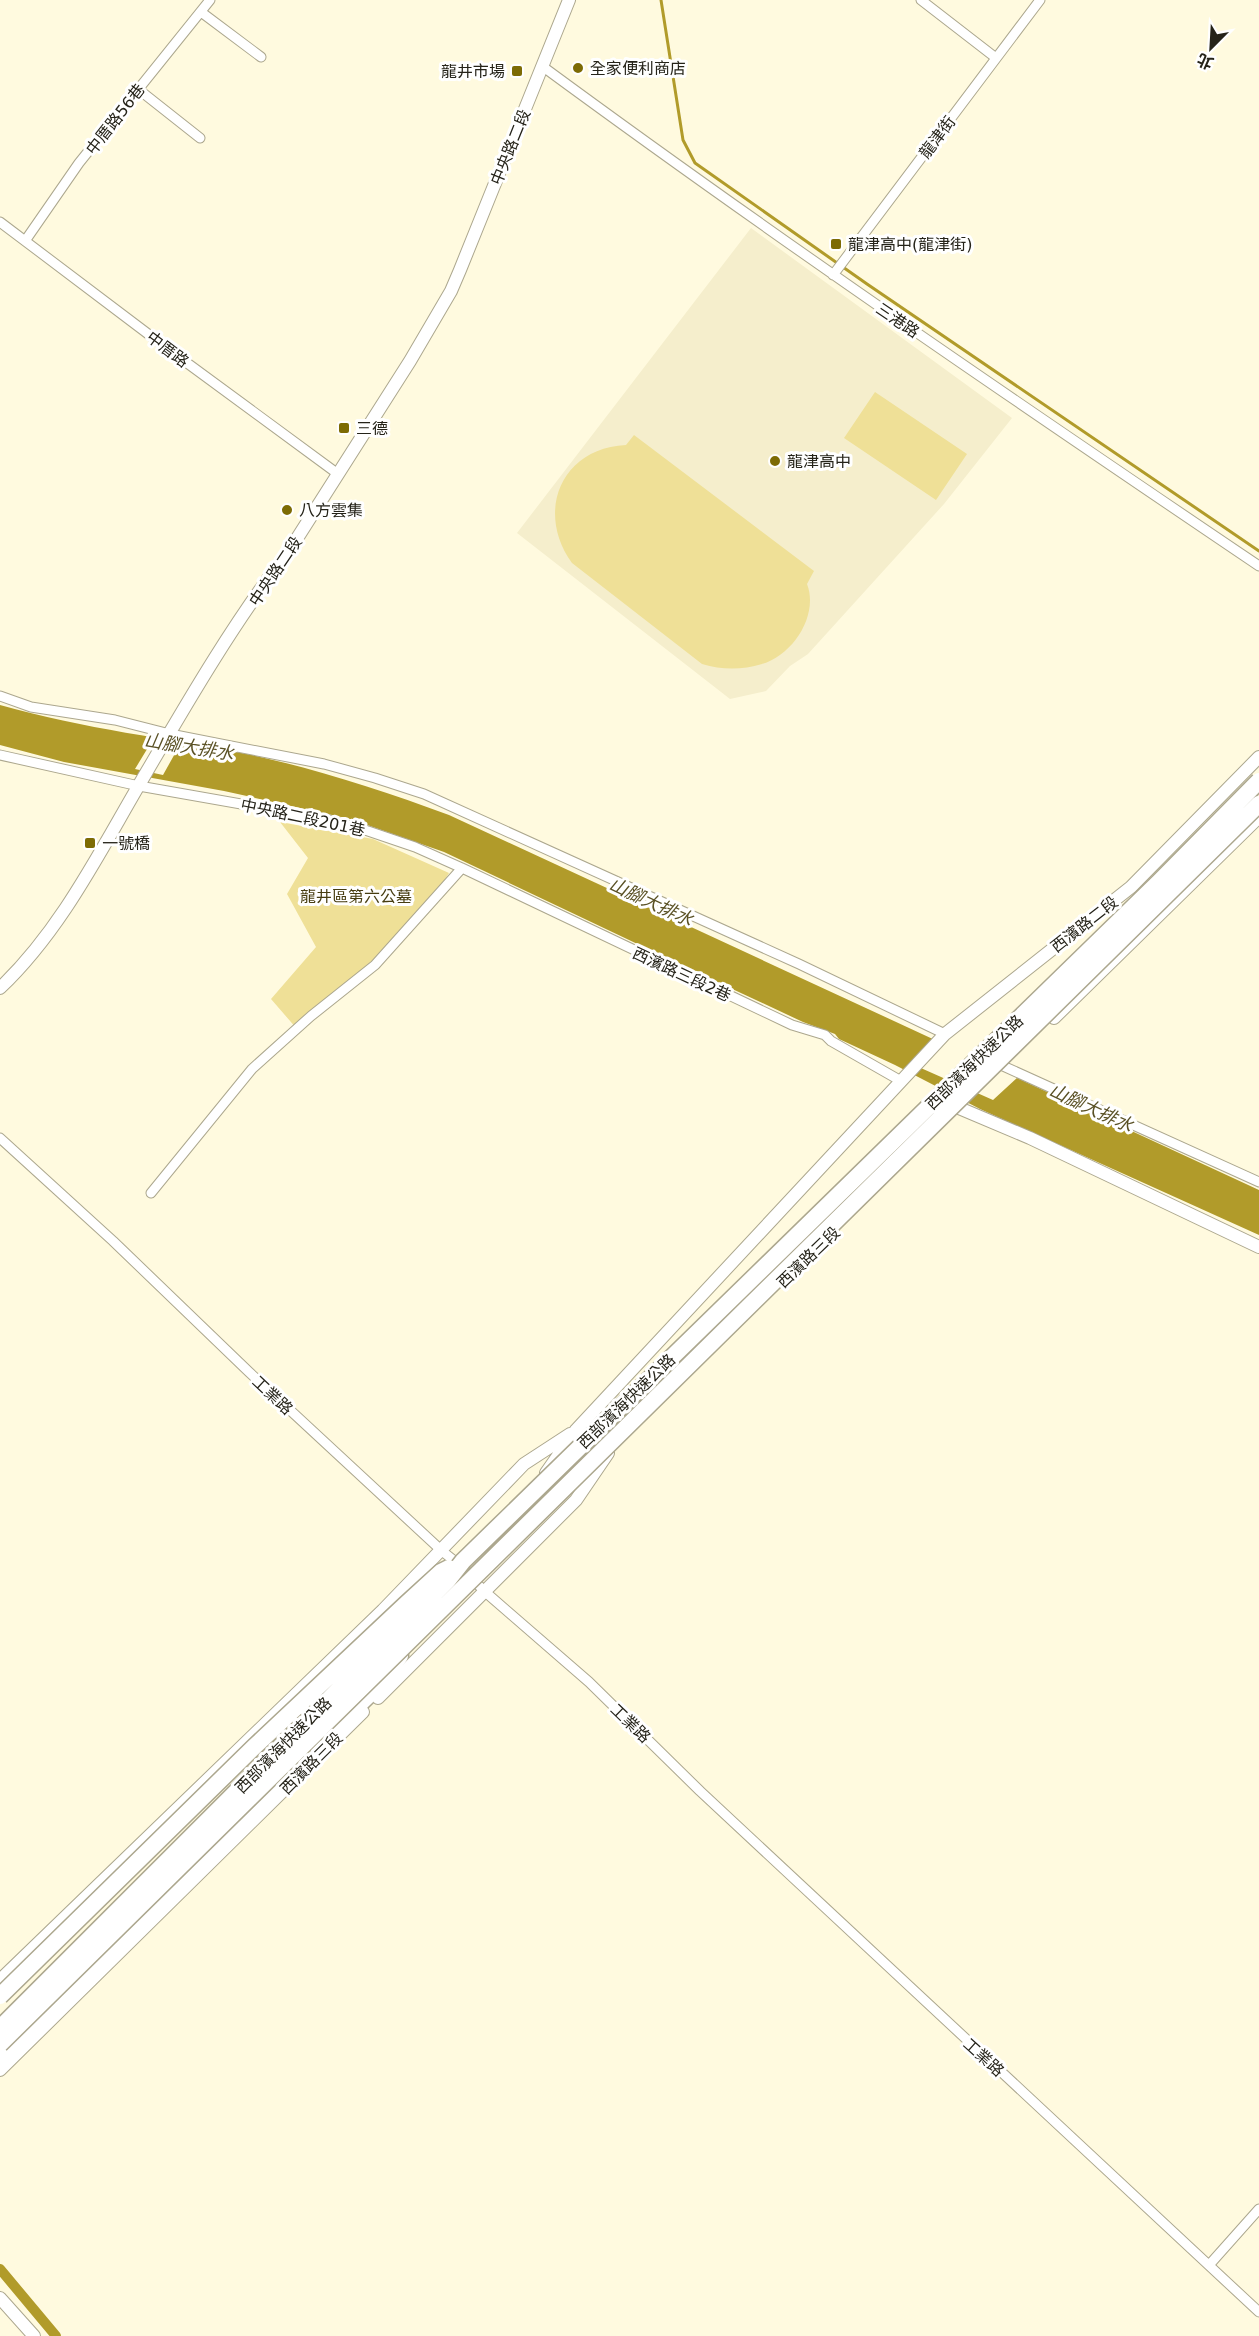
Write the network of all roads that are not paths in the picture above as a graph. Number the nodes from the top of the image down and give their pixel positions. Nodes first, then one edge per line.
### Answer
1 (210, 0) edge
2 (569, 0) edge
3 (921, 0) edge
4 (1040, 0) edge
5 (201, 12) junction
6 (261, 57) dead end
7 (996, 58) junction
8 (542, 66) junction
9 (138, 89) junction
10 (200, 138) dead end
11 (0, 222) edge
12 (25, 241) junction
13 (833, 275) junction
14 (338, 474) junction
15 (1259, 566) edge
16 (0, 696) edge
17 (170, 734) junction
18 (0, 755) edge
19 (1259, 758) edge
20 (1259, 781) edge
21 (139, 786) junction
22 (1259, 804) edge
23 (1259, 817) edge
24 (462, 868) junction
25 (0, 988) edge
26 (945, 1034) junction
27 (1003, 1066) junction
28 (901, 1081) junction
29 (959, 1108) junction
30 (0, 1138) edge
31 (1259, 1182) edge
32 (151, 1193) dead end
33 (1259, 1247) edge
34 (576, 1430) junction
35 (612, 1448) junction
36 (508, 1526) junction
37 (442, 1551) junction
38 (464, 1565) junction
39 (483, 1590) junction
40 (412, 1640) junction
41 (0, 1980) edge
42 (0, 1996) edge
43 (0, 2026) edge
44 (0, 2044) edge
45 (0, 2056) edge
46 (0, 2070) edge
47 (1259, 2209) edge
48 (1210, 2265) junction
49 (0, 2298) edge
50 (1259, 2312) edge
51 (34, 2336) edge

1 - 5 street, 中厝路56巷
2 - 8 street, 中央路二段
3 - 7 street
4 - 7 street, 龍津街
5 - 6 street
5 - 9 street, 中厝路56巷
7 - 13 street, 龍津街
8 - 13 street, 三港路
8 - 14 street, 中央路二段
9 - 10 street
9 - 12 street, 中厝路56巷
11 - 12 street, 中厝路
12 - 14 street, 中厝路
13 - 15 street, 三港路
14 - 17 street, 中央路二段
16 - 17 street
17 - 21 street, 中央路二段
17 - 26 street
18 - 21 street, 中央路二段201巷
19 - 26 street, 西濱路二段
20 - 38 highway, 西部濱海快速公路, bridge
21 - 24 street, 中央路二段201巷
21 - 25 street, 中央路二段
22 - 40 highway, 西部濱海快速公路, bridge
23 - 27 street
24 - 28 street, 西濱路三段2巷
24 - 32 street
26 - 28 street, 西濱路二段
27 - 29 street, 西濱路三段
27 - 31 street
28 - 34 street, 西濱路三段
29 - 33 street
29 - 35 street, 西濱路三段
30 - 37 street, 工業路
34 - 36 street, 西濱路三段
34 - 37 street, 西濱路三段
35 - 36 street, 西濱路三段
35 - 39 street, 西濱路三段
36 - 38 street, 西濱路三段
37 - 38 street, 工業路
37 - 41 street, 西濱路三段
38 - 39 street, 工業路
38 - 42 highway, bridge
38 - 43 highway, 西部濱海快速公路, bridge
39 - 46 street, 西濱路三段
39 - 48 street, 工業路
40 - 44 highway, 西部濱海快速公路, bridge
40 - 45 highway, bridge
47 - 48 street
48 - 50 street, 工業路
49 - 51 street

